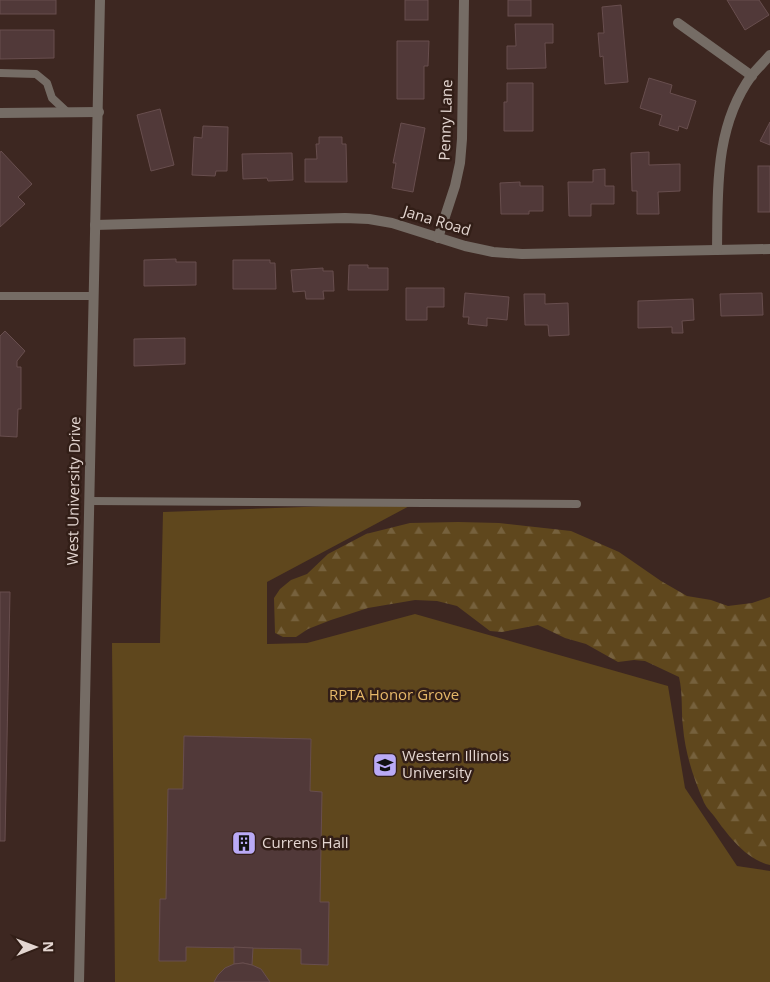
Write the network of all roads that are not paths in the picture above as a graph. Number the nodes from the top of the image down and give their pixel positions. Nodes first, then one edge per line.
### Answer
1 (100, 0) edge
2 (464, 0) edge
3 (678, 23) dead end
4 (770, 55) edge
5 (0, 74) edge
6 (752, 76) junction
7 (68, 112) junction
8 (99, 112) junction
9 (0, 113) edge
10 (96, 224) junction
11 (438, 238) junction
12 (770, 249) edge
13 (717, 250) junction
14 (0, 296) edge
15 (94, 296) junction
16 (89, 501) junction
17 (577, 504) dead end
18 (79, 982) edge

1 - 8 street, West University Drive
2 - 11 street, Penny Lane
3 - 6 street
4 - 6 street
5 - 7 lane
6 - 13 street
7 - 8 street
7 - 9 street
8 - 10 street, West University Drive
10 - 11 street, Jana Road
10 - 15 street, West University Drive
11 - 13 street, Jana Road
12 - 13 street, Jana Road
14 - 15 lane
15 - 16 street, West University Drive
16 - 17 lane
16 - 18 street, West University Drive

